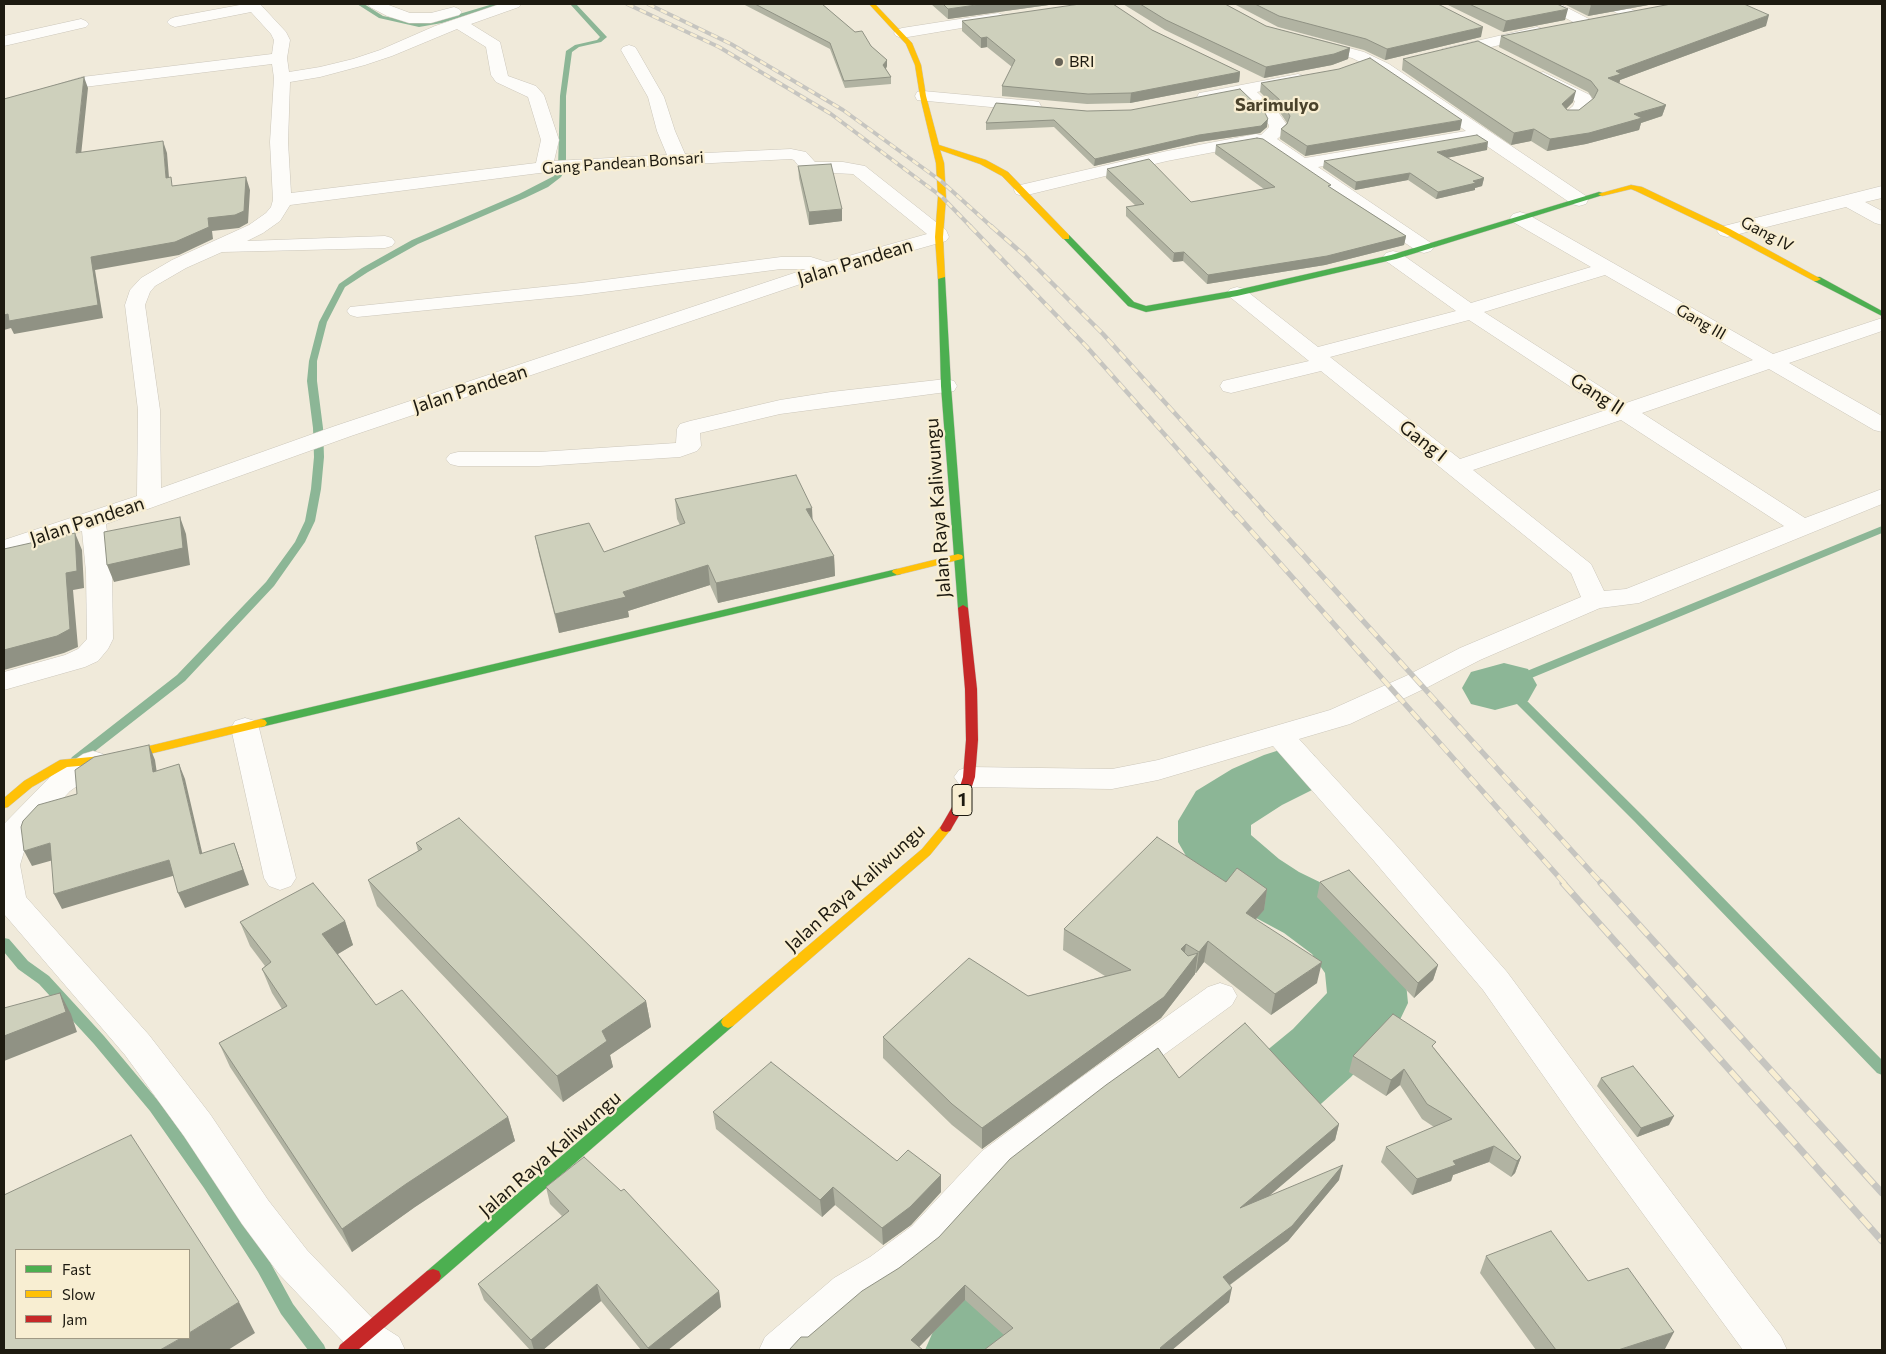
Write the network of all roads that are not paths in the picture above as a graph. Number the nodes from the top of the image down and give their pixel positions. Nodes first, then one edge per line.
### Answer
1 (375, 4) edge
2 (479, 4) edge
3 (514, 4) edge
4 (872, 4) edge
5 (1549, 4) edge
6 (1610, 4) edge
7 (254, 5) edge
8 (1015, 16) edge
9 (175, 22) dead end
10 (458, 23) junction
11 (1586, 23) junction
12 (81, 24) dead end
13 (902, 34) junction
14 (1295, 38) edge
15 (1481, 38) junction
16 (4, 40) edge
17 (629, 50) dead end
18 (1431, 56) edge
19 (279, 58) junction
20 (1504, 58) edge
21 (1376, 63) junction
22 (1402, 63) dead end
23 (1346, 68) edge
24 (1530, 71) edge
25 (1310, 76) edge
26 (282, 78) junction
27 (1243, 82) junction
28 (923, 96) junction
29 (1187, 100) edge
30 (4, 106) edge
31 (1048, 108) edge
32 (1570, 116) edge
33 (1480, 134) junction
34 (1264, 141) junction
35 (936, 146) junction
36 (678, 159) junction
37 (1302, 164) junction
38 (550, 167) junction
39 (1023, 190) junction
40 (1882, 192) edge
41 (282, 200) junction
42 (1579, 200) junction
43 (1847, 200) junction
44 (1520, 218) junction
45 (1882, 219) edge
46 (1727, 232) junction
47 (939, 235) junction
48 (385, 242) dead end
49 (216, 248) junction
50 (1424, 248) junction
51 (1393, 256) junction
52 (1607, 268) junction
53 (826, 269) junction
54 (1237, 293) junction
55 (357, 311) dead end
56 (1470, 311) junction
57 (1882, 314) edge
58 (1882, 324) edge
59 (1319, 360) junction
60 (1770, 362) junction
61 (946, 386) junction
62 (1231, 386) dead end
63 (1625, 412) junction
64 (1882, 424) edge
65 (458, 459) dead end
66 (1457, 468) junction
67 (1882, 496) edge
68 (149, 500) junction
69 (93, 520) junction
70 (1804, 528) junction
71 (4, 548) edge
72 (958, 557) junction
73 (1595, 600) junction
74 (4, 681) edge
75 (245, 728) junction
76 (1279, 735) junction
77 (80, 762) junction
78 (969, 777) junction
79 (4, 804) edge
80 (280, 878) dead end
81 (1220, 996) dead end
82 (362, 1345) edge
83 (779, 1350) edge
84 (1767, 1350) edge

1 - 2 street
3 - 10 street
4 - 13 street, Jalan Raya Kaliwungu / 1
5 - 11 street
6 - 11 street
7 - 9 street
7 - 19 street
8 - 13 street
10 - 26 street
10 - 38 street
11 - 15 street
12 - 16 street
13 - 28 street, Jalan Raya Kaliwungu / 1
14 - 21 street
15 - 18 street
15 - 20 street
17 - 36 street
19 - 26 street
19 - 30 street
21 - 22 street
21 - 23 street
21 - 33 street
24 - 32 street
25 - 27 street
26 - 41 street
27 - 29 street
27 - 34 street
28 - 31 street
28 - 35 street, Jalan Raya Kaliwungu / 1
33 - 37 street
33 - 42 street
34 - 37 street
34 - 39 street
35 - 39 street
35 - 47 street, Jalan Raya Kaliwungu / 1
36 - 38 street, Gang Pandean Bonsari
36 - 47 street, Gang Pandean Bonsari
37 - 50 street
38 - 41 street, Gang Pandean Bonsari
39 - 54 street
40 - 43 street
41 - 49 street
42 - 44 street
42 - 46 street, Gang IV
43 - 45 street
43 - 46 street
44 - 50 street
44 - 52 street, Gang III
46 - 57 street, Gang IV
47 - 53 street, Jalan Pandean
47 - 61 street, Jalan Raya Kaliwungu / 1
48 - 49 street
49 - 68 street
50 - 51 street
51 - 54 street
51 - 56 street, Gang II
52 - 56 street
52 - 60 street, Gang III
53 - 55 street
53 - 68 street, Jalan Pandean
54 - 59 street, Gang I
56 - 59 street
56 - 63 street, Gang II
58 - 60 street
59 - 62 street
59 - 66 street, Gang I
60 - 63 street
60 - 64 street, Gang III
61 - 65 street
61 - 72 street, Jalan Raya Kaliwungu / 1
63 - 66 street
63 - 70 street, Gang II
66 - 73 street, Gang I
67 - 70 street
68 - 69 street, Jalan Pandean
69 - 71 street, Jalan Pandean
69 - 74 street
70 - 73 street
72 - 75 street
72 - 78 street, Jalan Raya Kaliwungu / 1
73 - 76 street
75 - 77 street
75 - 80 street
76 - 78 street
76 - 84 street
77 - 79 street
77 - 82 street
78 - 82 street, Jalan Raya Kaliwungu / 1
81 - 83 street

